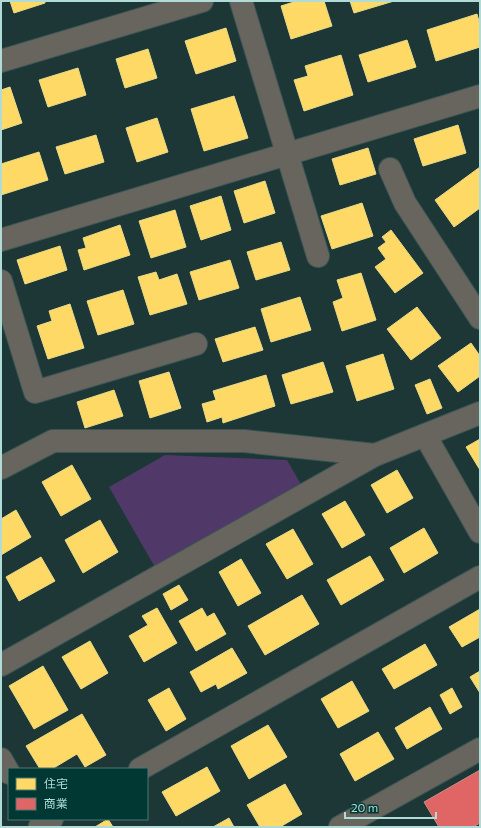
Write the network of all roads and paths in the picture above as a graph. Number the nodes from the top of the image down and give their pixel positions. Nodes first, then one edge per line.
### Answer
1 (202, 1) edge
2 (241, 1) edge
3 (1, 61) edge
4 (480, 96) edge
5 (287, 154) junction
6 (390, 169) dead end
7 (1, 240) edge
8 (318, 256) dead end
9 (1, 281) edge
10 (480, 318) edge
11 (196, 344) dead end
12 (480, 413) edge
13 (425, 435) junction
14 (376, 455) junction
15 (1, 468) edge
16 (480, 532) edge
17 (480, 577) edge
18 (1, 665) edge
19 (480, 749) edge
20 (1, 759) edge
21 (142, 768) edge
22 (8, 771) edge
23 (340, 827) edge

1 - 3 street
2 - 5 street
4 - 5 street
5 - 7 street
5 - 8 street
6 - 10 street
9 - 11 street
12 - 13 street
13 - 14 street
13 - 16 street
14 - 15 street
14 - 18 street
17 - 21 street
19 - 23 street
20 - 22 street

